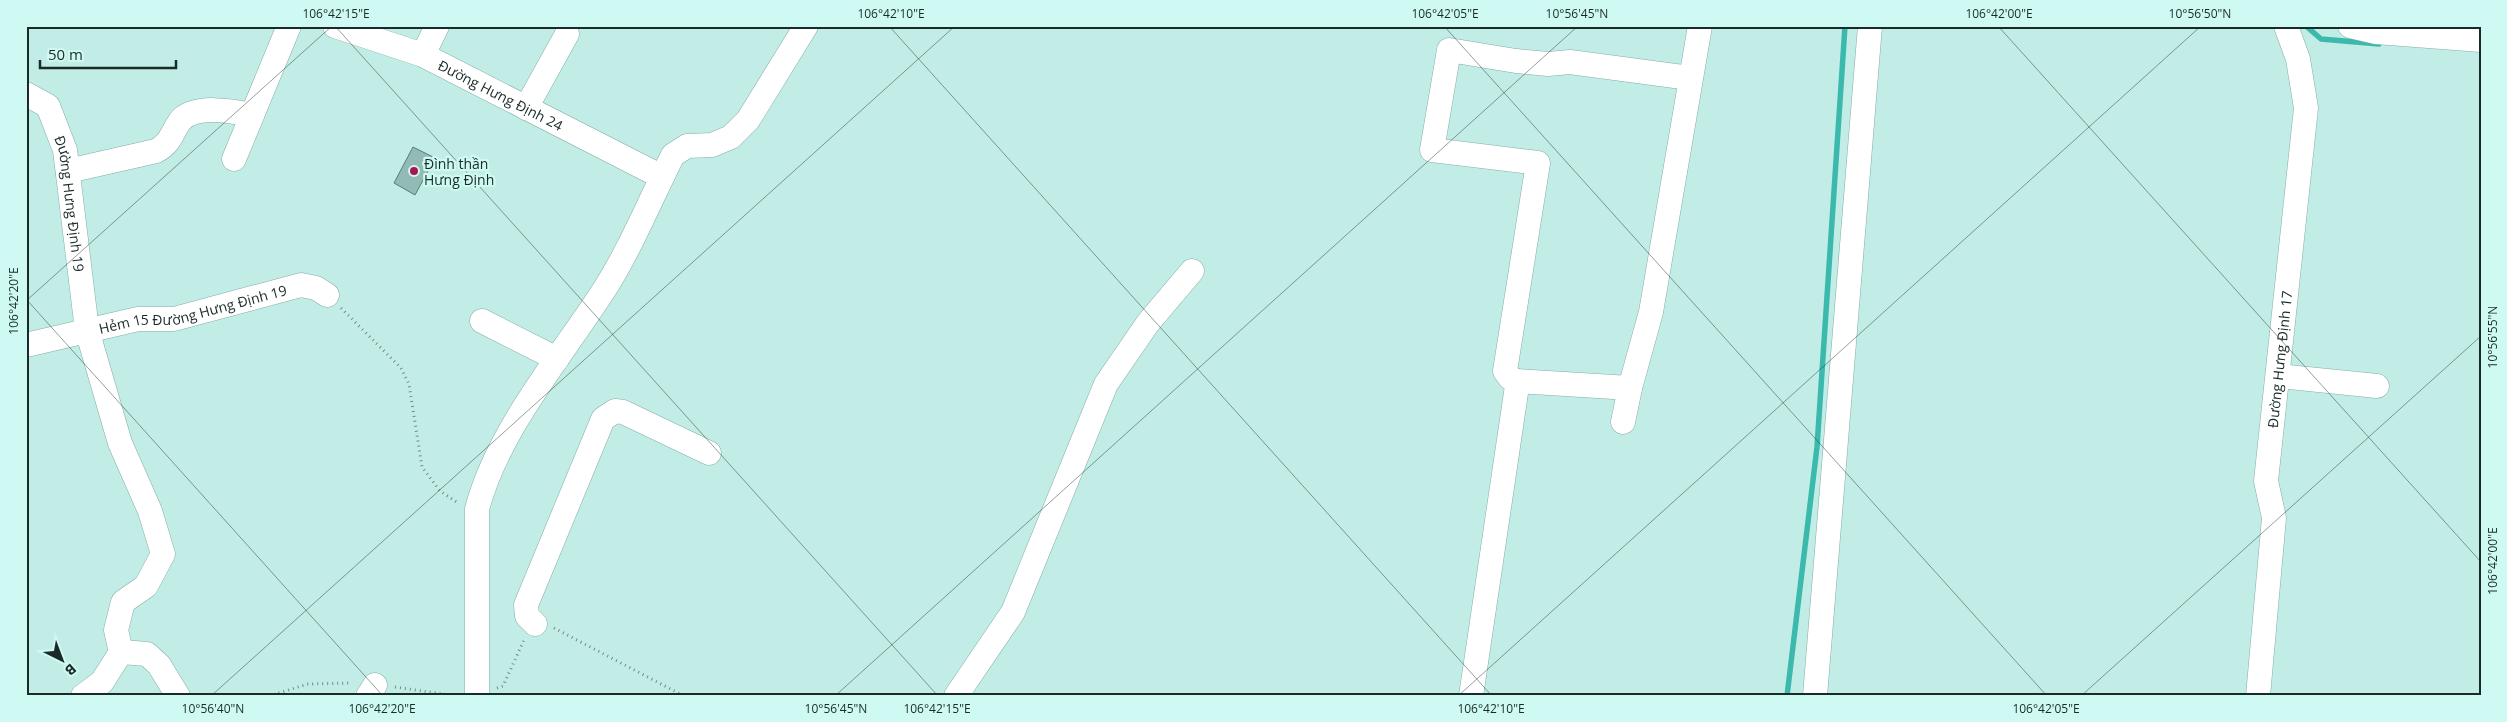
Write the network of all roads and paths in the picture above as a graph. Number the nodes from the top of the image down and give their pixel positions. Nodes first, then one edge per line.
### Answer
1 (289, 26) edge
2 (335, 26) edge
3 (437, 26) edge
4 (806, 26) edge
5 (1700, 26) edge
6 (1870, 26) edge
7 (2350, 26) edge
8 (2293, 28) edge
9 (567, 34) dead end
10 (2481, 40) edge
11 (423, 55) junction
12 (1690, 78) junction
13 (26, 94) edge
14 (526, 108) junction
15 (252, 114) junction
16 (234, 159) dead end
17 (68, 171) junction
18 (662, 177) junction
19 (1192, 272) dead end
20 (326, 295) joint
21 (482, 321) dead end
22 (87, 330) junction
23 (26, 345) edge
24 (557, 358) junction
25 (2278, 376) junction
26 (1516, 381) junction
27 (2377, 386) dead end
28 (1630, 388) junction
29 (1623, 422) dead end
30 (709, 453) dead end
31 (477, 516) junction
32 (535, 624) junction
33 (121, 652) junction
34 (483, 694) edge
35 (83, 696) edge
36 (178, 696) edge
37 (684, 696) edge
38 (956, 696) edge
39 (1471, 696) edge
40 (1815, 696) edge
41 (2258, 696) edge

1 - 15 street
2 - 11 street, Đường Hưng Định 24
3 - 11 street
4 - 18 street
5 - 12 street
6 - 40 street
7 - 10 street
8 - 25 street, Đường Hưng Định 17
9 - 14 street
11 - 14 street, Đường Hưng Định 24
12 - 26 street
12 - 28 street
13 - 17 street, Đường Hưng Định 19
14 - 18 street, Đường Hưng Định 24
15 - 16 street
15 - 17 street
17 - 22 street, Đường Hưng Định 19
18 - 24 street
19 - 38 street
20 - 22 street, Hẻm 15 Đường Hưng Định 19
20 - 31 path
21 - 24 street
22 - 23 street, Hẻm 15 Đường Hưng Định 19
22 - 33 street, Đường Hưng Định 19
24 - 31 street
25 - 27 street
25 - 41 street, Đường Hưng Định 17
26 - 28 street
26 - 39 street
28 - 29 street
30 - 32 street
31 - 34 street
32 - 34 path
32 - 37 path
33 - 35 street
33 - 36 street

